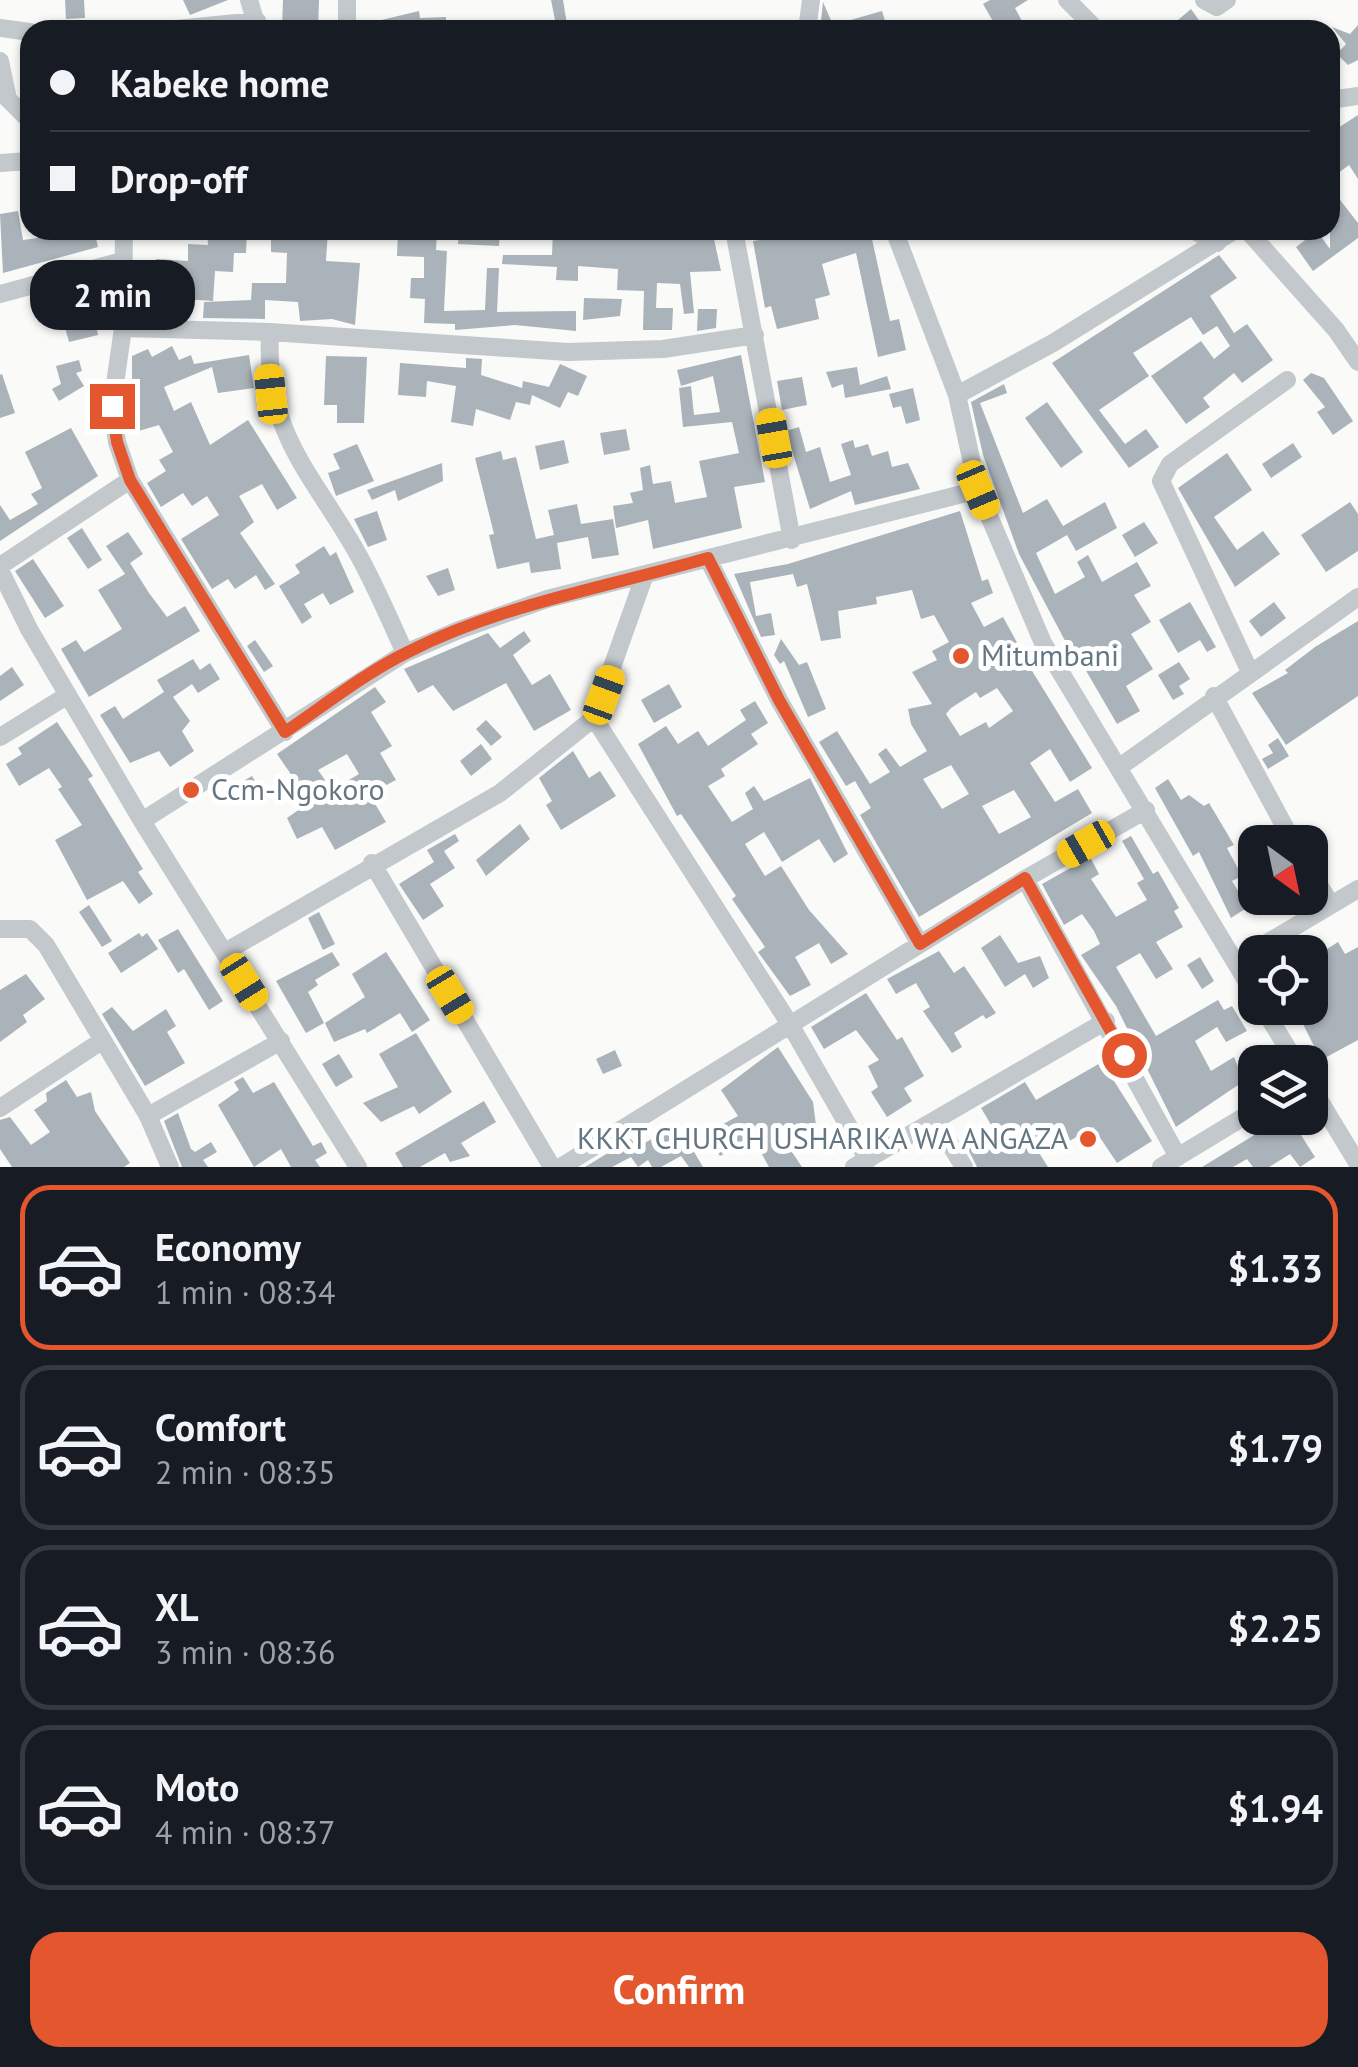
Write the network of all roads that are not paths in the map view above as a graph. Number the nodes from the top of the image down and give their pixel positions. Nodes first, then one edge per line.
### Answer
1 (1067, 0) edge
2 (1204, 0) edge
3 (1227, 0) edge
4 (1087, 20) edge
5 (0, 60) edge
6 (20, 110) edge
7 (123, 240) edge
8 (736, 240) edge
9 (898, 240) edge
10 (1213, 240) edge
11 (1220, 240) edge
12 (1255, 240) edge
13 (1217, 242) junction
14 (122, 262) junction
15 (0, 294) edge
16 (123, 328) junction
17 (270, 332) junction
18 (755, 335) junction
19 (1358, 362) edge
20 (1286, 380) dead end
21 (957, 395) junction
22 (130, 480) junction
23 (978, 490) junction
24 (792, 540) junction
25 (708, 558) junction
26 (0, 568) edge
27 (644, 577) junction
28 (1358, 597) edge
29 (405, 652) junction
30 (1250, 672) junction
31 (68, 695) junction
32 (1214, 696) junction
33 (594, 718) junction
34 (285, 732) junction
35 (0, 737) edge
36 (1121, 766) junction
37 (1146, 810) junction
38 (142, 821) junction
39 (1285, 825) edge
40 (372, 864) junction
41 (1025, 878) junction
42 (1358, 889) edge
43 (1328, 900) edge
44 (1331, 905) junction
45 (0, 928) edge
46 (920, 944) junction
47 (226, 952) junction
48 (1235, 962) junction
49 (1238, 967) edge
50 (1106, 1020) junction
51 (791, 1026) junction
52 (281, 1041) junction
53 (100, 1042) junction
54 (0, 1108) edge
55 (1328, 1115) edge
56 (148, 1116) junction
57 (1238, 1120) edge
58 (936, 1122) junction
59 (1169, 1162) edge
60 (861, 1163) edge
61 (1358, 1164) edge
62 (170, 1167) edge
63 (358, 1167) edge
64 (552, 1167) edge
65 (561, 1167) edge
66 (964, 1167) edge

1 - 4 street
2 - 3 street
5 - 6 street
7 - 14 street
8 - 18 street
9 - 21 street
10 - 13 street
11 - 13 street
12 - 19 street
13 - 21 street
14 - 15 street
14 - 16 street
16 - 17 street
16 - 22 street
17 - 18 street
17 - 29 street
18 - 24 street
20 - 30 street
21 - 23 street
22 - 26 street
22 - 34 street
23 - 24 street
23 - 36 street
24 - 25 street
25 - 27 street
25 - 46 street
26 - 31 street
27 - 29 street
27 - 33 street
28 - 30 street
29 - 34 street
30 - 32 street
31 - 35 street
31 - 38 street
32 - 36 street
32 - 39 street
33 - 40 street
33 - 51 street
34 - 38 street
36 - 37 street
37 - 41 street
37 - 48 street
38 - 47 street
40 - 47 street
40 - 64 street
41 - 46 street
41 - 50 street
42 - 44 street
43 - 44 street
44 - 48 street
45 - 53 street
46 - 51 street
47 - 52 street
48 - 49 street
50 - 58 street
50 - 59 street
51 - 60 street
51 - 65 street
52 - 56 street
52 - 63 street
53 - 54 street
53 - 56 street
55 - 61 street
56 - 62 street
57 - 59 street
58 - 60 street
58 - 66 street

